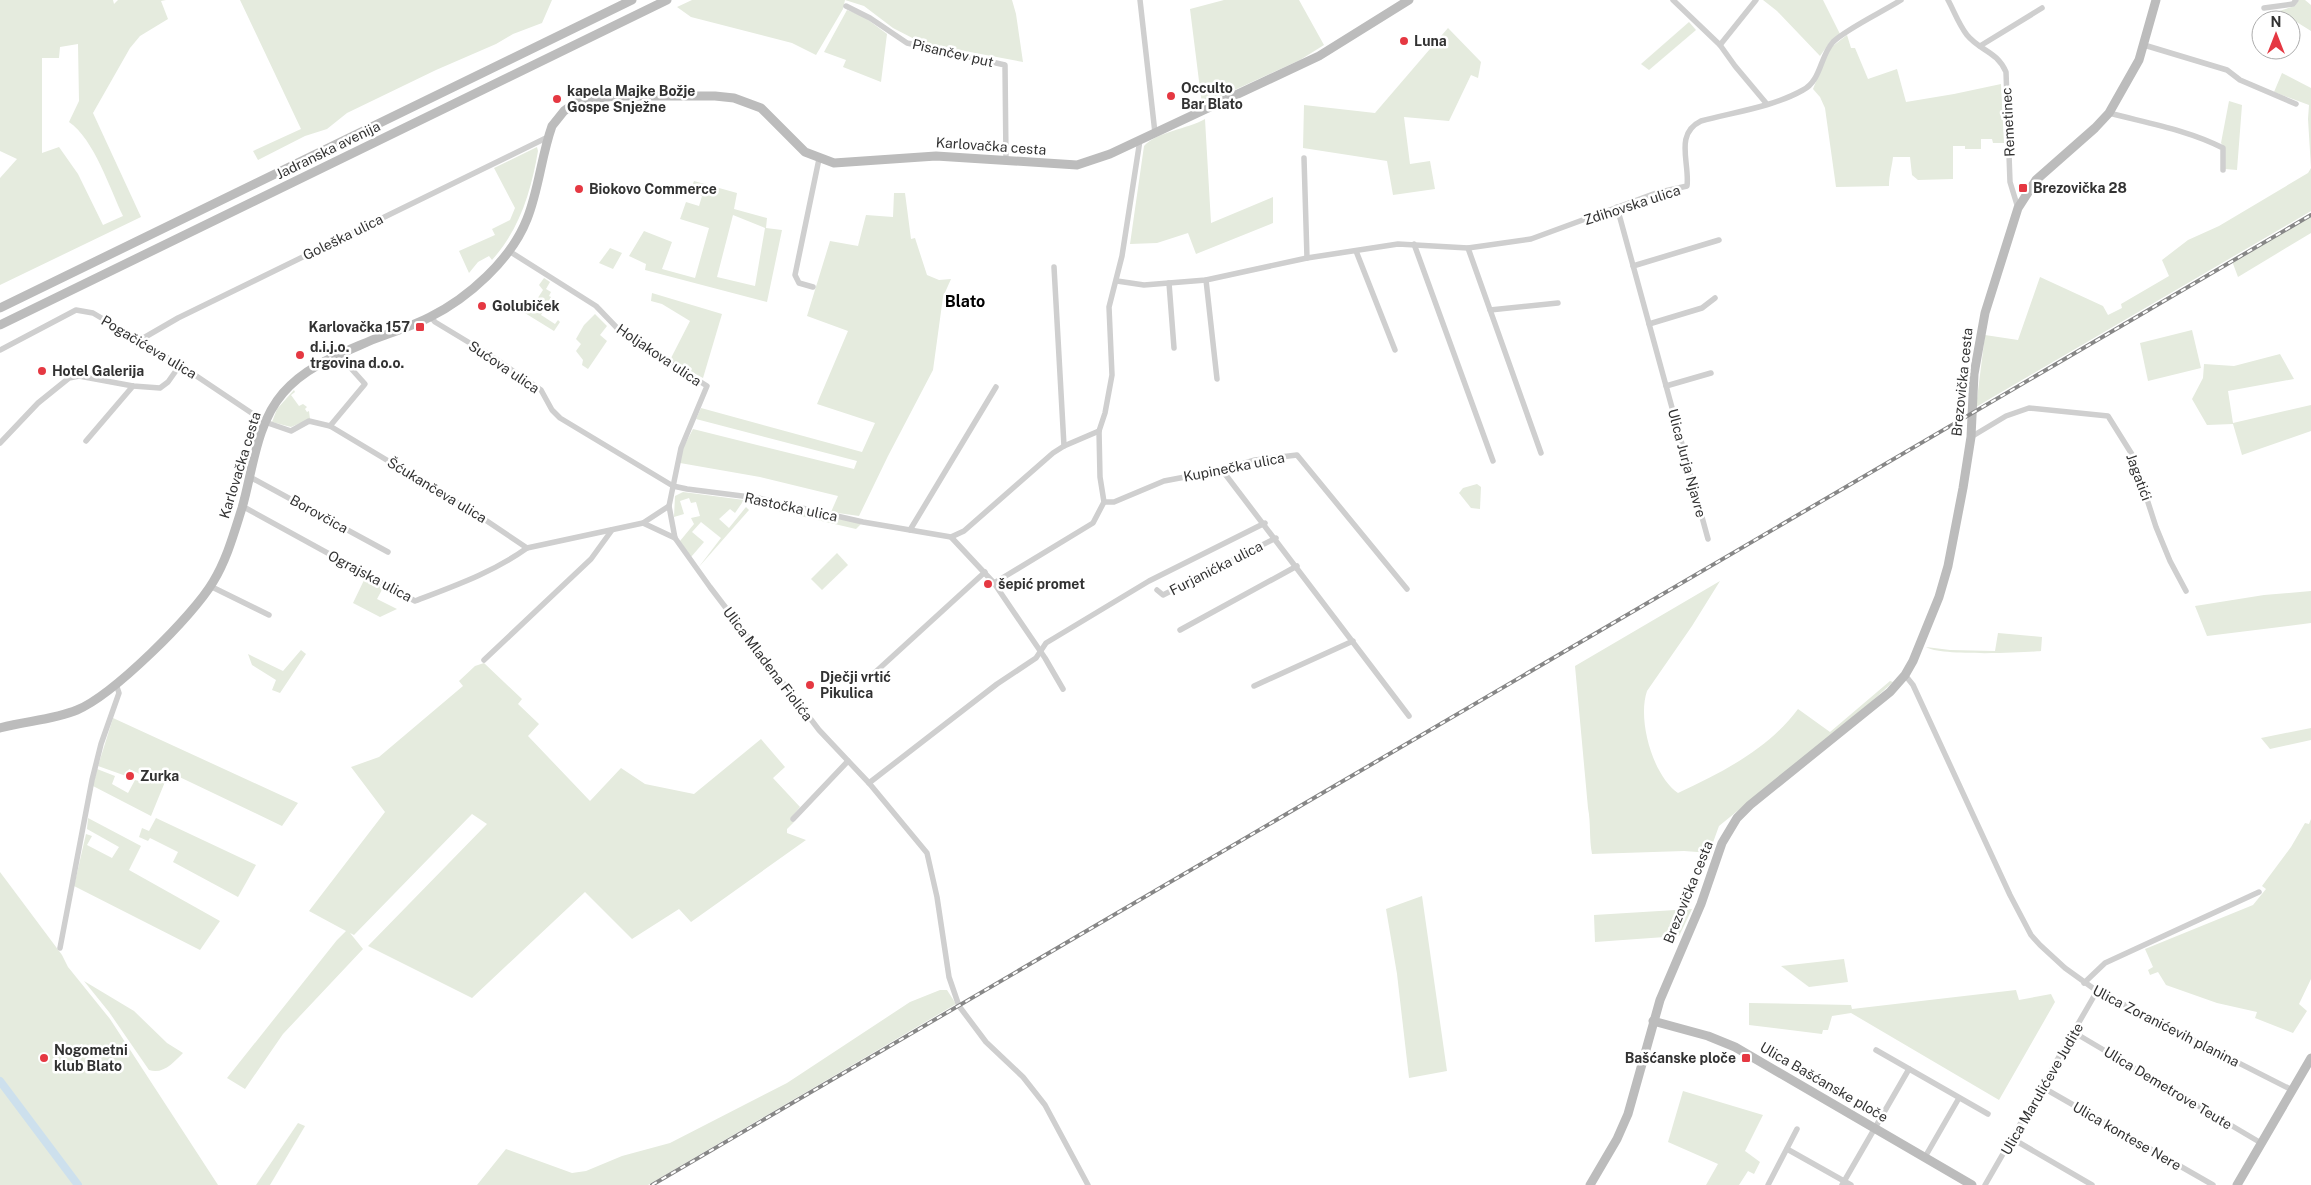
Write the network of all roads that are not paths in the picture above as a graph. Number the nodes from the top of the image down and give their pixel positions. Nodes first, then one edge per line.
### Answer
1 (632, 0) edge
2 (668, 0) edge
3 (1140, 0) edge
4 (1409, 0) edge
5 (1673, 0) edge
6 (1756, 0) edge
7 (1901, 0) edge
8 (1948, 0) edge
9 (2156, 0) edge
10 (2296, 0) edge
11 (846, 6) dead end
12 (2042, 8) dead end
13 (2264, 8) dead end
14 (1720, 45) junction
15 (2144, 45) junction
16 (1980, 46) junction
17 (1766, 103) junction
18 (2296, 104) dead end
19 (2108, 113) junction
20 (1155, 133) junction
21 (548, 137) junction
22 (1140, 140) junction
23 (1304, 158) dead end
24 (819, 159) junction
25 (1006, 160) junction
26 (2223, 170) dead end
27 (1617, 207) junction
28 (2018, 208) junction
29 (1720, 240) dead end
30 (1414, 244) junction
31 (1468, 248) junction
32 (509, 250) junction
33 (1356, 251) junction
34 (1307, 258) junction
35 (1633, 266) junction
36 (1054, 267) dead end
37 (1206, 280) junction
38 (1117, 281) junction
39 (1169, 283) junction
40 (813, 287) dead end
41 (1715, 298) dead end
42 (1558, 303) dead end
43 (0, 308) edge
44 (1490, 310) junction
45 (431, 317) junction
46 (1649, 324) junction
47 (0, 325) edge
48 (140, 340) junction
49 (1174, 348) dead end
50 (0, 350) edge
51 (1395, 350) dead end
52 (339, 355) junction
53 (180, 365) junction
54 (1711, 373) dead end
55 (1218, 379) dead end
56 (133, 386) junction
57 (1666, 386) junction
58 (996, 387) dead end
59 (265, 422) junction
60 (330, 426) junction
61 (1099, 431) junction
62 (1971, 437) junction
63 (86, 441) dead end
64 (0, 442) edge
65 (1064, 446) junction
66 (1541, 453) dead end
67 (1493, 461) dead end
68 (1222, 470) junction
69 (250, 477) junction
70 (673, 486) junction
71 (1104, 502) junction
72 (242, 506) junction
73 (669, 506) junction
74 (643, 523) junction
75 (1265, 524) junction
76 (612, 530) junction
77 (910, 530) junction
78 (952, 537) junction
79 (675, 538) junction
80 (1276, 538) junction
81 (1708, 539) dead end
82 (527, 548) junction
83 (388, 552) dead end
84 (1297, 566) junction
85 (985, 572) junction
86 (994, 583) junction
87 (210, 586) junction
88 (1407, 589) dead end
89 (1157, 590) dead end
90 (2186, 591) dead end
91 (269, 615) dead end
92 (1180, 630) dead end
93 (1353, 641) junction
94 (1041, 652) junction
95 (484, 660) dead end
96 (1905, 674) junction
97 (870, 677) dead end
98 (116, 684) junction
99 (1254, 686) dead end
100 (1063, 689) dead end
101 (1409, 716) dead end
102 (0, 728) edge
103 (848, 762) junction
104 (869, 784) junction
105 (793, 819) dead end
106 (2259, 892) dead end
107 (60, 948) dead end
108 (2084, 983) junction
109 (2097, 992) junction
110 (1653, 1022) junction
111 (2075, 1033) junction
112 (1876, 1050) dead end
113 (2311, 1058) edge
114 (1909, 1069) junction
115 (2042, 1087) junction
116 (2292, 1090) junction
117 (1960, 1098) junction
118 (1988, 1114) dead end
119 (1875, 1128) junction
120 (1797, 1129) dead end
121 (2013, 1139) junction
122 (2261, 1143) junction
123 (1787, 1149) junction
124 (1925, 1157) junction
125 (1843, 1183) edge
126 (1088, 1185) edge
127 (1590, 1185) edge
128 (1768, 1185) edge
129 (1851, 1185) edge
130 (1972, 1185) edge
131 (1985, 1185) edge
132 (2092, 1185) edge
133 (2212, 1185) edge
134 (2237, 1185) edge

1 - 43 main road, Jadranska avenija
2 - 47 main road, Jadranska avenija
3 - 20 street
4 - 20 main road, Karlovačka cesta
5 - 14 street
6 - 14 street
7 - 17 street
8 - 16 street, Remetinec
9 - 15 main road, Brezovička cesta
10 - 13 street
11 - 25 street, Pisančev put
12 - 16 street
14 - 17 street
15 - 18 street
15 - 19 main road, Brezovička cesta
16 - 28 street, Remetinec
17 - 27 street, Zdihovska ulica
19 - 26 street
19 - 28 main road, Brezovička cesta
20 - 22 main road, Karlovačka cesta
21 - 24 main road, Karlovačka cesta
21 - 32 main road, Karlovačka cesta
21 - 48 street, Goleška ulica
22 - 25 main road, Karlovačka cesta
22 - 38 street
23 - 34 street
24 - 25 main road, Karlovačka cesta
24 - 40 street
27 - 31 street, Zdihovska ulica
27 - 35 street, Ulica Jurja Njavre
28 - 62 main road, Brezovička cesta
29 - 35 street
30 - 31 street, Zdihovska ulica
30 - 33 street, Zdihovska ulica
30 - 67 street
31 - 44 street
32 - 45 main road, Karlovačka cesta
32 - 70 street, Holjakova ulica
33 - 34 street, Zdihovska ulica
33 - 51 street
34 - 37 street, Zdihovska ulica
35 - 46 street, Ulica Jurja Njavre
36 - 65 street
37 - 39 street, Zdihovska ulica
37 - 55 street
38 - 39 street, Zdihovska ulica
38 - 61 street
39 - 49 street
41 - 46 street
42 - 44 street
44 - 66 street
45 - 52 main road, Karlovačka cesta
45 - 70 street, Sućova ulica
46 - 57 street, Ulica Jurja Njavre
48 - 50 street, Pogačićeva ulica
48 - 53 street, Pogačićeva ulica
52 - 59 main road, Karlovačka cesta
52 - 60 street
53 - 56 street
53 - 59 street, Pogačićeva ulica
54 - 57 street
56 - 63 street
56 - 64 street
57 - 81 street, Ulica Jurja Njavre
58 - 77 street
59 - 60 street, Šćukančeva ulica
59 - 69 main road, Karlovačka cesta
60 - 82 street, Šćukančeva ulica
61 - 65 street
61 - 71 street
62 - 90 street, Jagatići
62 - 96 main road, Brezovička cesta
65 - 78 street
68 - 71 street, Kupinečka ulica
68 - 75 street, Furjanićka ulica
68 - 88 street, Kupinečka ulica
69 - 72 main road, Karlovačka cesta
69 - 83 street, Borovčica
70 - 73 street, Holjakova ulica
70 - 77 street, Rastočka ulica
71 - 86 street
72 - 82 street, Ograjska ulica
72 - 87 main road, Karlovačka cesta
73 - 74 street
73 - 79 street, Ulica Mladena Fiolića
74 - 76 street
74 - 79 street, Ulica Mladena Fiolića
75 - 80 street, Furjanićka ulica
75 - 94 street, Furjanićka ulica
76 - 82 street
76 - 95 street
77 - 78 street, Rastočka ulica
78 - 85 street
79 - 103 street, Ulica Mladena Fiolića
80 - 84 street, Furjanićka ulica
80 - 89 street, Furjanićka ulica
84 - 92 street
84 - 93 street, Furjanićka ulica
85 - 86 street
85 - 97 street
86 - 94 street
87 - 91 street
87 - 98 main road, Karlovačka cesta
93 - 99 street
93 - 101 street, Furjanićka ulica
94 - 100 street
94 - 104 street
96 - 108 street
96 - 110 main road, Brezovička cesta
98 - 102 main road, Karlovačka cesta
98 - 107 street
103 - 104 street, Ulica Mladena Fiolića
103 - 105 street
104 - 126 street, Ulica Mladena Fiolića
106 - 108 street, Ulica Zoranićevih planina
108 - 109 street, Ulica Zoranićevih planina
109 - 111 street, Ulica Marulićeve Judite
109 - 116 street, Ulica Zoranićevih planina
110 - 119 main road, Ulica Bašćanske ploče
110 - 127 main road, Brezovička cesta
111 - 115 street, Ulica Marulićeve Judite
111 - 122 street, Ulica Demetrove Teute
112 - 114 street
113 - 116 main road
114 - 117 street
114 - 119 street
115 - 121 street, Ulica Marulićeve Judite
115 - 133 street, Ulica kontese Nere
116 - 122 main road
117 - 118 street
117 - 124 street
119 - 124 main road, Ulica Bašćanske ploče
119 - 125 street
120 - 123 street
121 - 131 street, Ulica Marulićeve Judite
121 - 132 street
122 - 134 main road
123 - 125 street
123 - 128 street
124 - 130 main road, Ulica Bašćanske ploče
125 - 129 street

